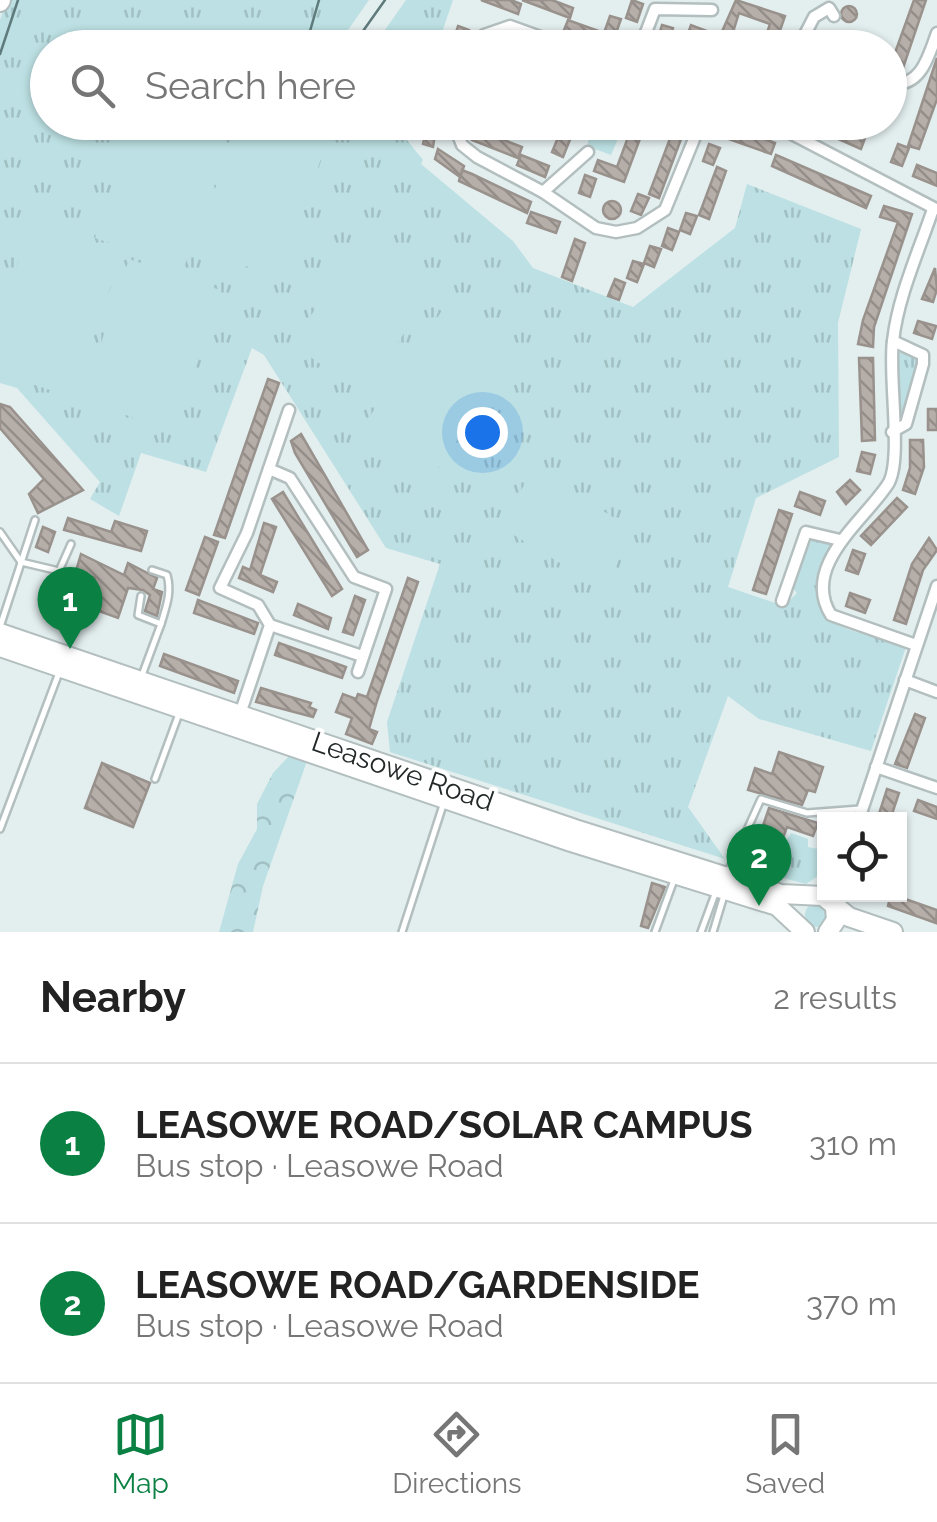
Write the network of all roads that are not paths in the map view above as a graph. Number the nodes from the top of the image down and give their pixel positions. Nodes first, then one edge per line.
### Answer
1 (712, 10) dead end
2 (834, 16) dead end
3 (492, 30) edge
4 (521, 30) edge
5 (647, 30) edge
6 (807, 30) edge
7 (937, 33) edge
8 (907, 83) edge
9 (460, 140) edge
10 (694, 140) edge
11 (803, 140) edge
12 (588, 152) dead end
13 (543, 192) junction
14 (935, 209) edge
15 (892, 341) junction
16 (289, 410) dead end
17 (892, 432) junction
18 (269, 469) junction
19 (35, 520) dead end
20 (0, 532) edge
21 (840, 540) junction
22 (71, 544) dead end
23 (21, 562) junction
24 (152, 570) dead end
25 (937, 586) edge
26 (141, 596) dead end
27 (782, 600) dead end
28 (161, 624) junction
29 (270, 625) junction
30 (0, 630) edge
31 (916, 645) junction
32 (0, 647) edge
33 (362, 656) junction
34 (61, 668) junction
35 (358, 672) dead end
36 (905, 680) junction
37 (140, 681) junction
38 (937, 692) edge
39 (181, 708) junction
40 (238, 721) junction
41 (876, 767) junction
42 (154, 779) dead end
43 (937, 788) edge
44 (445, 799) junction
45 (862, 812) edge
46 (817, 813) edge
47 (0, 829) edge
48 (676, 872) junction
49 (724, 883) junction
50 (817, 898) edge
51 (817, 901) edge
52 (827, 902) edge
53 (831, 902) edge
54 (801, 927) edge
55 (402, 932) edge
56 (655, 932) edge
57 (700, 932) edge
58 (712, 932) edge
59 (829, 932) edge
60 (848, 932) edge
61 (893, 932) edge

1 - 5 street
2 - 6 street
3 - 4 street
7 - 8 street
9 - 13 street
10 - 13 street
11 - 14 street
12 - 13 street
14 - 15 street
15 - 17 street
15 - 17 street
16 - 18 street
17 - 21 street
18 - 29 street
18 - 33 street
19 - 23 lane
20 - 23 lane
21 - 27 street
21 - 31 street
22 - 23 lane
23 - 30 lane
24 - 28 lane
25 - 31 street
26 - 28 lane
28 - 37 lane
29 - 33 street
29 - 40 street
30 - 37 main road, Leasowe Road
31 - 36 street
32 - 34 main road, Leasowe Road
33 - 35 street
34 - 39 main road, Leasowe Road
34 - 47 lane
36 - 38 street
36 - 41 street
37 - 40 main road, Leasowe Road
39 - 40 main road, Leasowe Road
39 - 42 lane
40 - 44 main road, Leasowe Road
40 - 49 main road, Leasowe Road
41 - 43 street
41 - 45 street
44 - 48 main road, Leasowe Road
44 - 55 lane
46 - 49 lane
48 - 49 main road, Leasowe Road
48 - 56 lane
49 - 50 main road, Leasowe Road
49 - 54 main road, Leasowe Road
49 - 57 lane
49 - 58 lane
51 - 54 main road
52 - 59 main road
53 - 61 main road, Leasowe Road
59 - 60 main road

